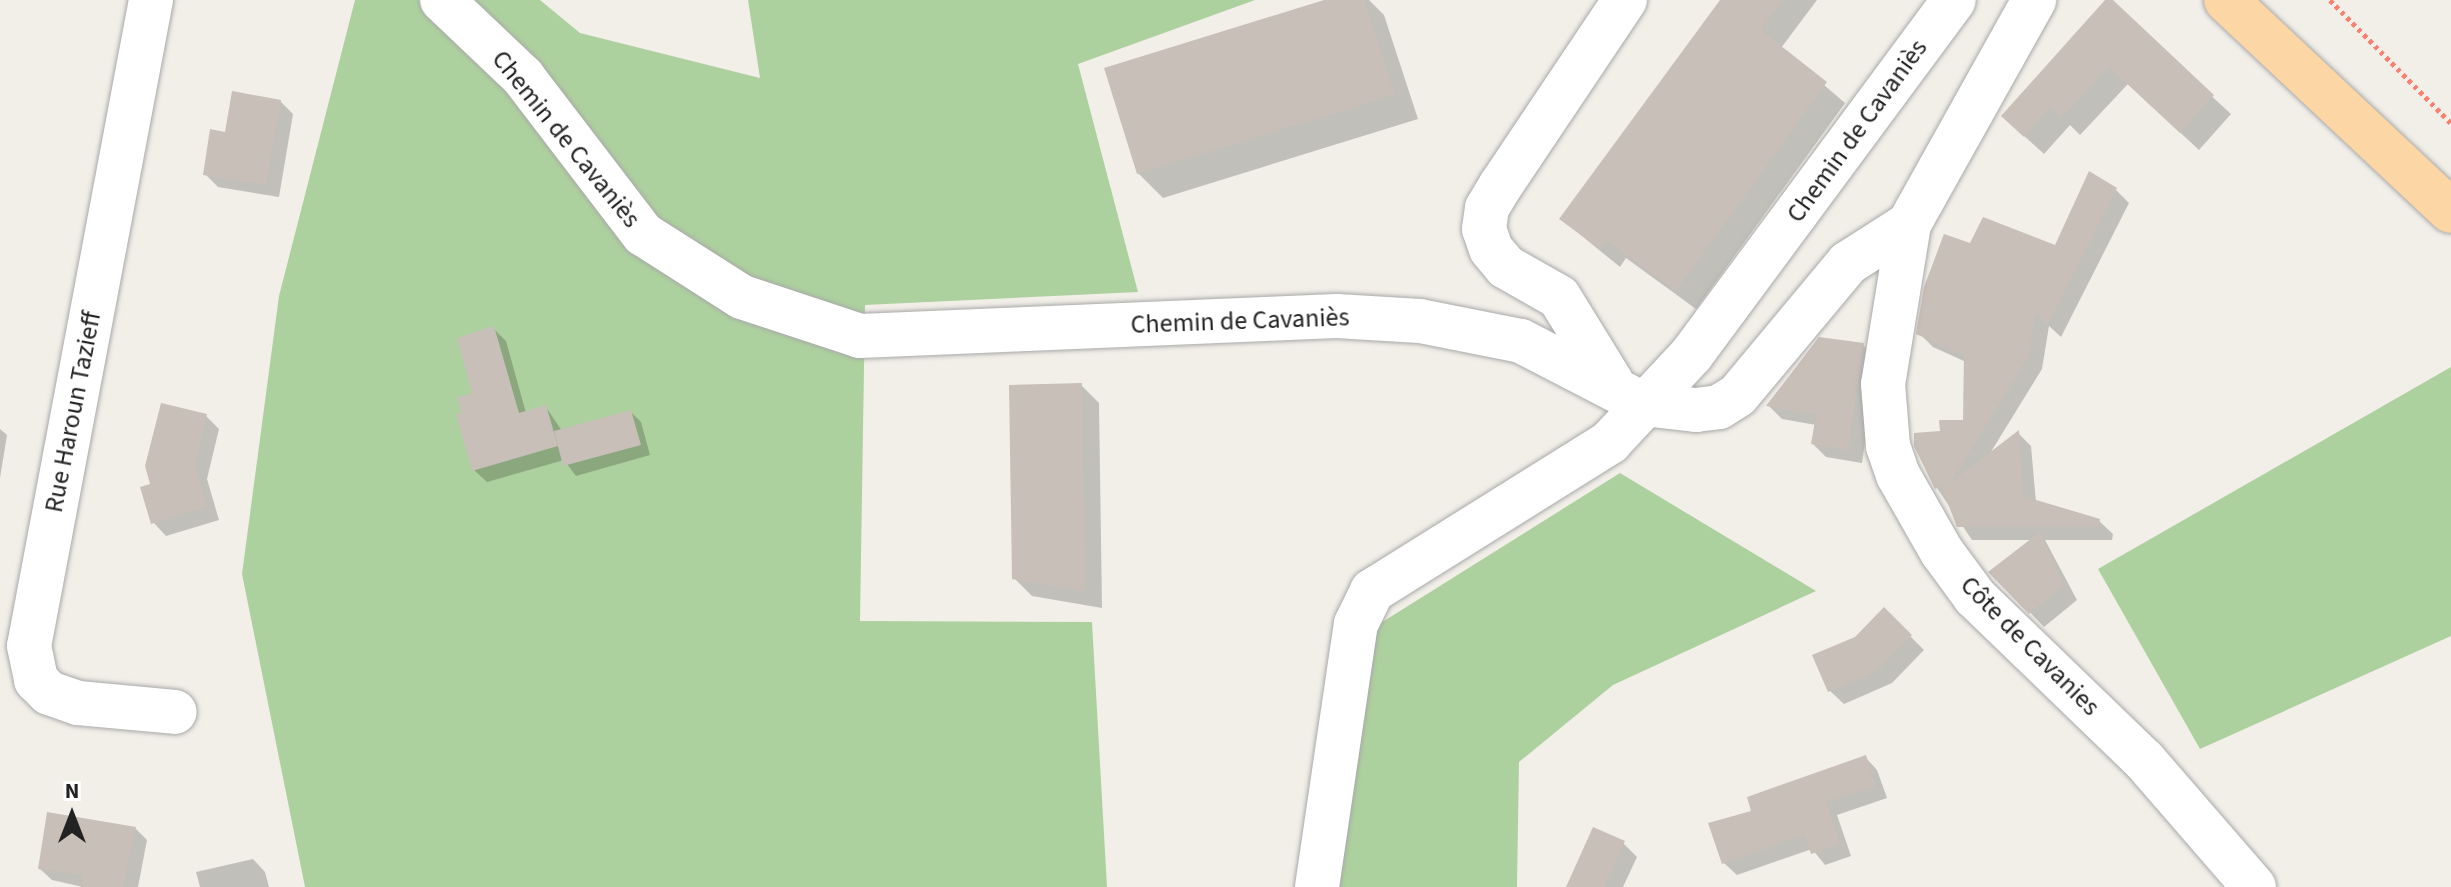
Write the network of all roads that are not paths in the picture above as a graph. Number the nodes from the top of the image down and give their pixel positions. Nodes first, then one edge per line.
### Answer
1 (151, 0) edge
2 (442, 0) edge
3 (1625, 0) edge
4 (1954, 0) edge
5 (2034, 0) edge
6 (2226, 0) edge
7 (2451, 211) edge
8 (1909, 224) junction
9 (1629, 396) junction
10 (175, 712) dead end
11 (1317, 887) edge
12 (2254, 887) edge

1 - 10 street, Rue Haroun Tazieff
2 - 9 street, Chemin de Cavaniès
3 - 9 street
4 - 9 street, Chemin de Cavaniès
5 - 8 street
6 - 7 main road
8 - 9 street
8 - 12 street, Côte de Cavanies
9 - 11 street

